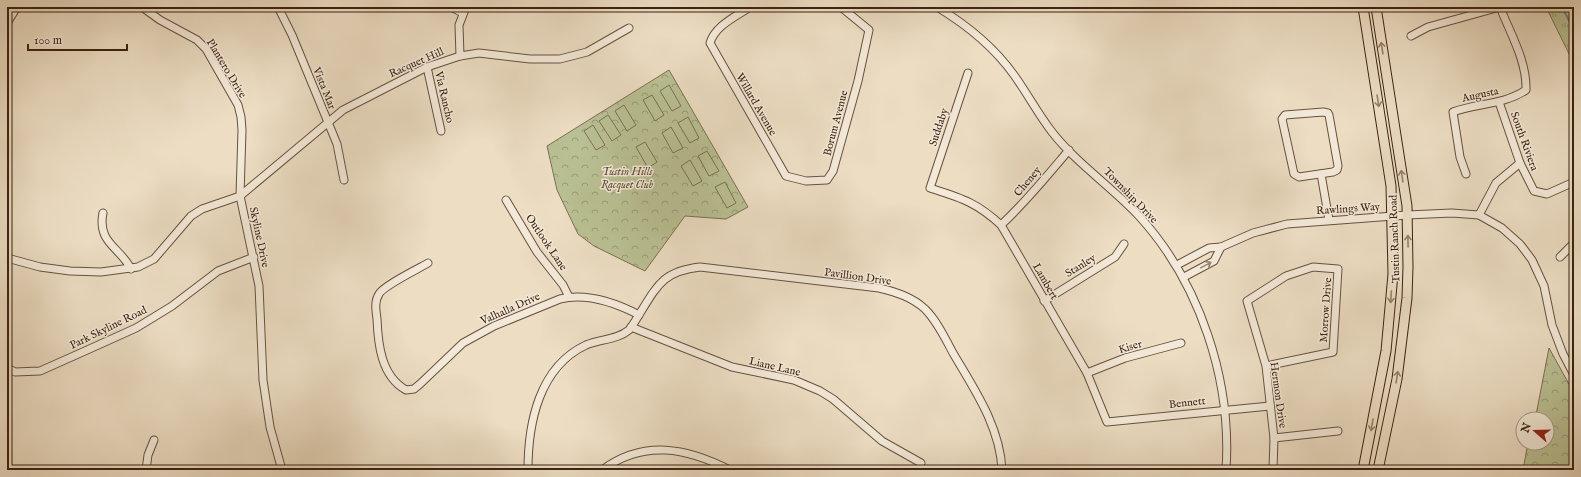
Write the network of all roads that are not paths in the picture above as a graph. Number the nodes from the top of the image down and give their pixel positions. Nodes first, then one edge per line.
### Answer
1 (17, 7) edge
2 (142, 7) edge
3 (278, 7) edge
4 (451, 7) edge
5 (750, 7) edge
6 (843, 7) edge
7 (937, 7) edge
8 (1363, 7) edge
9 (1376, 7) edge
10 (1500, 7) edge
11 (465, 10) edge
12 (7, 23) edge
13 (629, 28) dead end
14 (1411, 36) dead end
15 (460, 56) junction
16 (427, 67) junction
17 (968, 73) dead end
18 (1500, 102) junction
19 (327, 123) junction
20 (441, 131) dead end
21 (1069, 150) junction
22 (1520, 163) junction
23 (1321, 174) junction
24 (1466, 174) dead end
25 (786, 176) joint
26 (344, 180) dead end
27 (1574, 182) edge
28 (930, 188) joint
29 (240, 196) junction
30 (506, 200) dead end
31 (103, 213) dead end
32 (1407, 215) junction
33 (1479, 215) junction
34 (1392, 216) junction
35 (1329, 220) junction
36 (1001, 225) junction
37 (1124, 244) dead end
38 (1574, 244) edge
39 (1221, 248) junction
40 (1560, 257) dead end
41 (7, 258) edge
42 (254, 258) junction
43 (428, 263) dead end
44 (1177, 265) junction
45 (131, 269) junction
46 (1338, 269) joint
47 (1184, 277) junction
48 (569, 297) junction
49 (1044, 301) junction
50 (639, 315) junction
51 (631, 327) junction
52 (1181, 343) dead end
53 (1266, 366) junction
54 (7, 368) edge
55 (1087, 373) junction
56 (1574, 375) edge
57 (1270, 406) junction
58 (1225, 409) junction
59 (1107, 422) joint
60 (1338, 431) dead end
61 (1274, 438) junction
62 (154, 440) dead end
63 (921, 463) dead end
64 (146, 470) edge
65 (282, 470) edge
66 (528, 470) edge
67 (602, 470) edge
68 (730, 470) edge
69 (1002, 470) edge
70 (1226, 470) edge
71 (1272, 470) edge
72 (1363, 470) edge
73 (1378, 470) edge

1 - 12 street
2 - 29 street, Plantero Drive
3 - 19 street, Vista Mar
4 - 11 street
5 - 25 street, Willard Avenue
6 - 25 street, Borum Avenue
7 - 21 street, Township Drive
8 -> 34 main road, Tustin Ranch Road
32 -> 9 main road, Tustin Ranch Road
10 - 14 street
10 - 18 street, Augusta
11 - 15 street
13 - 15 street, Racquet Hill
15 - 16 street, Racquet Hill
16 - 19 street, Racquet Hill
16 - 20 street, Via Rancho
17 - 28 street, Suddaby
18 - 22 street, South Riviera
18 - 24 street, Augusta
19 - 26 street, Vista Mar
19 - 29 street, Racquet Hill
21 - 36 street, Cheney
21 - 44 street, Township Drive
22 - 27 street, South Riviera
22 - 33 street
23 - 23 street
23 - 35 street
28 - 36 street, Lambert
29 - 42 street, Skyline Drive
29 - 45 street, Skyline Drive
30 - 48 street, Outlook Lane
31 - 45 street
32 - 33 street, Rawlings Way
32 - 34 street, Rawlings Way
73 -> 32 main road, Tustin Ranch Road
33 - 56 street, Rawlings Way
34 - 35 street, Rawlings Way
34 -> 72 main road, Tustin Ranch Road
35 - 39 street, Rawlings Way
36 - 49 street, Lambert
37 - 49 street, Stanley
38 - 40 street
39 - 44 street, Rawlings Way
47 -> 39 street, Rawlings Way
41 - 45 street, Skyline Drive
42 - 54 street, Park Skyline Road
42 - 65 street, Skyline Drive
43 - 48 street, Valhalla Drive
44 - 47 street, Township Drive
46 - 53 street, Morrow Drive
46 - 53 street, Hermon Drive
47 - 58 street, Township Drive
48 - 50 street, Valhalla Drive
49 - 55 street, Lambert
50 - 51 street, Pavillion Drive
50 - 69 street, Pavillion Drive
51 - 63 street, Liane Lane
51 - 66 street
52 - 55 street, Kiser
53 - 57 street, Hermon Drive
55 - 59 street, Lambert
57 - 58 street, Bennett
57 - 61 street, Hermon Drive
58 - 59 street, Bennett
58 - 70 street, Township Drive
60 - 61 street
61 - 71 street, Hermon Drive
62 - 64 street
67 - 68 street

